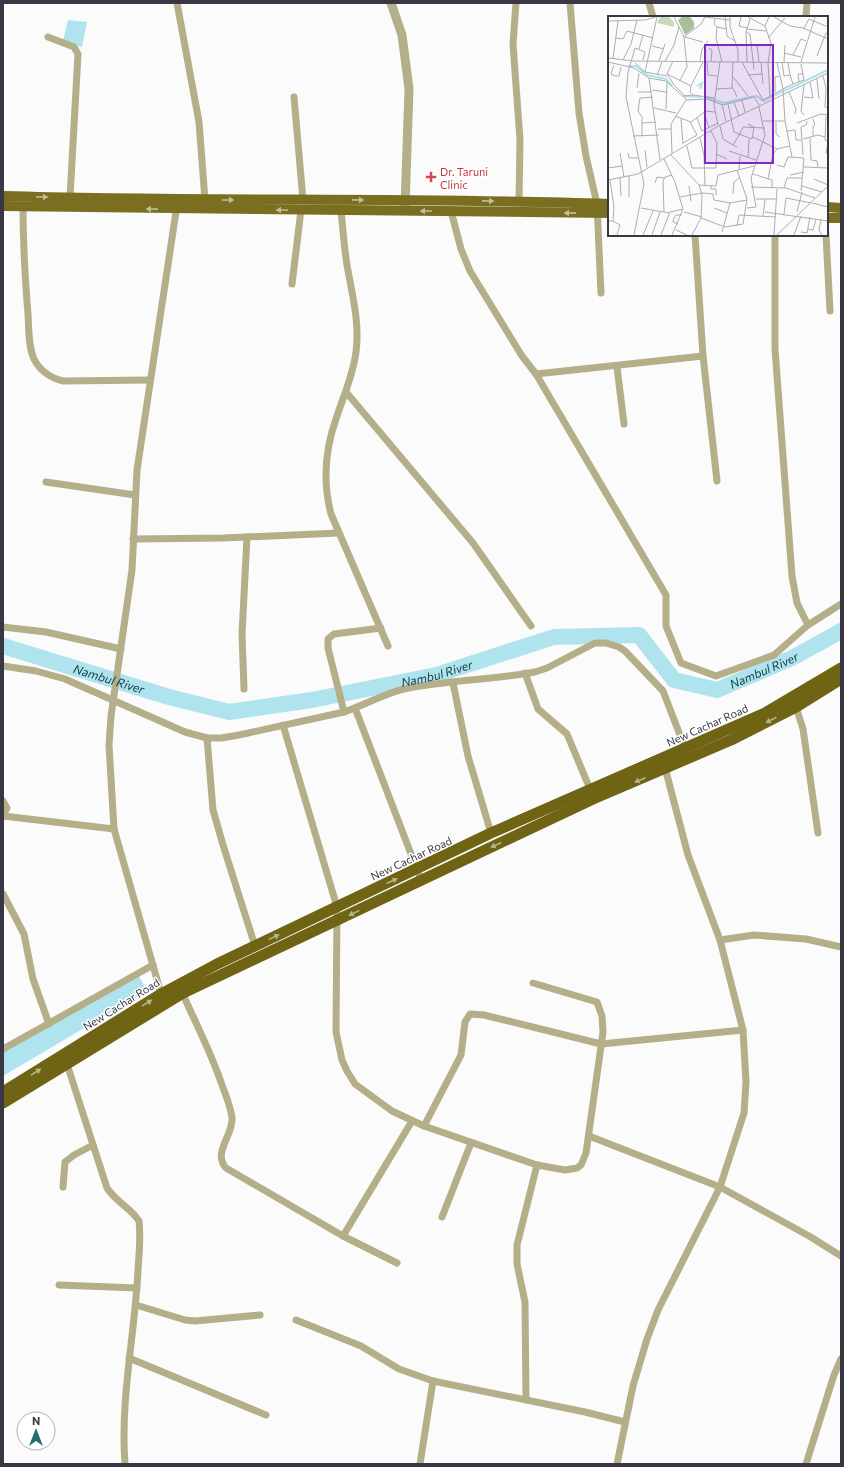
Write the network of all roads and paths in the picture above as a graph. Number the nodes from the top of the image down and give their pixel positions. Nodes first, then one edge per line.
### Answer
1 (177, 3) edge
2 (391, 3) edge
3 (516, 3) edge
4 (570, 3) edge
5 (649, 3) edge
6 (807, 3) edge
7 (653, 16) edge
8 (806, 16) edge
9 (48, 37) dead end
10 (294, 97) dead end
11 (3, 196) edge
12 (70, 197) junction
13 (205, 200) junction
14 (303, 200) junction
15 (404, 200) junction
16 (519, 202) junction
17 (608, 204) edge
18 (177, 205) junction
19 (3, 206) edge
20 (23, 206) junction
21 (828, 207) edge
22 (597, 208) junction
23 (841, 208) edge
24 (301, 210) junction
25 (341, 211) junction
26 (405, 211) junction
27 (451, 211) junction
28 (608, 213) edge
29 (828, 218) edge
30 (841, 218) edge
31 (695, 236) edge
32 (775, 236) edge
33 (826, 236) edge
34 (292, 284) dead end
35 (601, 293) dead end
36 (830, 311) dead end
37 (703, 356) junction
38 (617, 367) junction
39 (536, 374) junction
40 (150, 380) junction
41 (346, 392) junction
42 (624, 424) dead end
43 (717, 481) dead end
44 (46, 482) dead end
45 (135, 495) junction
46 (339, 533) junction
47 (247, 537) junction
48 (133, 539) junction
49 (841, 604) edge
50 (808, 625) junction
51 (532, 626) dead end
52 (3, 627) edge
53 (381, 628) junction
54 (388, 646) dead end
55 (121, 650) junction
56 (3, 666) edge
57 (841, 668) edge
58 (525, 674) junction
59 (841, 679) edge
60 (454, 683) junction
61 (244, 689) dead end
62 (114, 700) junction
63 (796, 707) junction
64 (355, 708) junction
65 (343, 709) junction
66 (283, 725) junction
67 (207, 738) junction
68 (685, 748) junction
69 (664, 764) junction
70 (590, 789) junction
71 (3, 801) edge
72 (3, 815) edge
73 (513, 824) junction
74 (114, 829) junction
75 (491, 833) junction
76 (818, 833) dead end
77 (518, 834) junction
78 (419, 875) junction
79 (3, 894) edge
80 (337, 907) junction
81 (337, 922) junction
82 (720, 940) junction
83 (255, 946) junction
84 (841, 948) edge
85 (153, 965) junction
86 (533, 983) dead end
87 (181, 989) junction
88 (163, 999) junction
89 (49, 1024) junction
90 (743, 1030) junction
91 (601, 1044) junction
92 (3, 1050) edge
93 (65, 1060) junction
94 (3, 1092) edge
95 (3, 1103) edge
96 (412, 1121) junction
97 (424, 1126) junction
98 (589, 1136) junction
99 (472, 1143) junction
100 (94, 1145) junction
101 (537, 1165) junction
102 (63, 1187) dead end
103 (720, 1188) junction
104 (442, 1217) dead end
105 (343, 1236) junction
106 (841, 1256) edge
107 (397, 1263) dead end
108 (59, 1285) dead end
109 (137, 1288) junction
110 (136, 1305) junction
111 (260, 1315) dead end
112 (296, 1320) dead end
113 (128, 1358) junction
114 (841, 1359) edge
115 (433, 1380) junction
116 (526, 1400) junction
117 (266, 1415) dead end
118 (625, 1422) junction
119 (125, 1464) edge
120 (420, 1464) edge
121 (617, 1464) edge
122 (806, 1464) edge

1 - 13 street
2 - 15 street
3 - 16 street
4 - 22 street
5 - 7 street
6 - 8 street
9 - 12 street
10 - 14 street
11 -> 12 main road
12 - 18 main road
13 -> 14 main road
13 - 18 main road
14 -> 15 main road
15 -> 16 main road
15 - 26 street
16 - 22 main road
17 - 22 main road
18 -> 20 main road
24 -> 18 main road
18 - 40 street
19 - 20 main road
20 - 40 street
21 - 23 main road
22 -> 27 main road
22 - 28 main road
22 - 35 street
24 - 25 main road
24 - 34 street
25 - 26 main road
25 - 41 street
27 -> 26 main road
27 - 39 street
29 - 30 main road
31 - 37 street
32 - 50 street
33 - 36 street
37 - 38 street
37 - 43 street
38 - 39 street
38 - 42 street
39 - 50 street
40 - 45 street
41 - 46 street
41 - 51 street
44 - 45 street
45 - 48 street
46 - 47 street
46 - 53 street
47 - 48 street
47 - 61 street
48 - 55 street
49 - 50 street
52 - 55 street
53 - 54 street
53 - 65 street
55 - 62 street
56 - 62 street
57 - 68 highway, New Cachar Road
58 - 60 street
58 - 68 street
58 - 70 street
59 - 63 highway, New Cachar Road
60 - 64 street
60 - 75 street
62 - 67 street
62 - 74 street
63 -> 69 highway, New Cachar Road
63 - 76 street
64 - 65 street
64 - 78 street
65 - 66 street
66 - 67 street
66 - 80 street
67 - 83 street
68 - 69 highway, New Cachar Road
69 - 70 highway, New Cachar Road
69 -> 77 highway, New Cachar Road
69 - 82 street
70 - 73 highway, New Cachar Road
71 - 72 street
72 - 74 street
73 - 75 highway, New Cachar Road
73 - 77 highway
74 - 85 street
75 - 78 highway, New Cachar Road
77 -> 78 highway, New Cachar Road
80 -> 78 highway, New Cachar Road
78 -> 81 highway, New Cachar Road
79 - 89 street
80 - 81 street
83 -> 80 highway, New Cachar Road
81 - 87 highway, New Cachar Road
81 - 96 street
82 - 84 street
82 - 90 street
83 - 87 highway, New Cachar Road
85 - 88 street
85 - 89 street
86 - 91 street
87 - 88 highway, New Cachar Road
87 - 105 street
88 - 93 highway, New Cachar Road
89 - 92 street
90 - 91 street
90 - 103 street
91 - 97 street
91 - 98 street
94 -> 93 highway, New Cachar Road
93 - 95 highway, New Cachar Road
93 - 100 street
96 - 97 street
96 - 105 street
97 - 99 street
98 - 101 street
98 - 103 street
99 - 101 street
99 - 104 street
100 - 102 street
100 - 109 street
101 - 116 street
103 - 106 street
103 - 118 street
105 - 107 street
108 - 109 street
109 - 110 street
110 - 111 street
110 - 113 street
112 - 115 street
113 - 117 street
113 - 119 street
114 - 122 street
115 - 116 street
115 - 120 street
116 - 118 street
118 - 121 street

